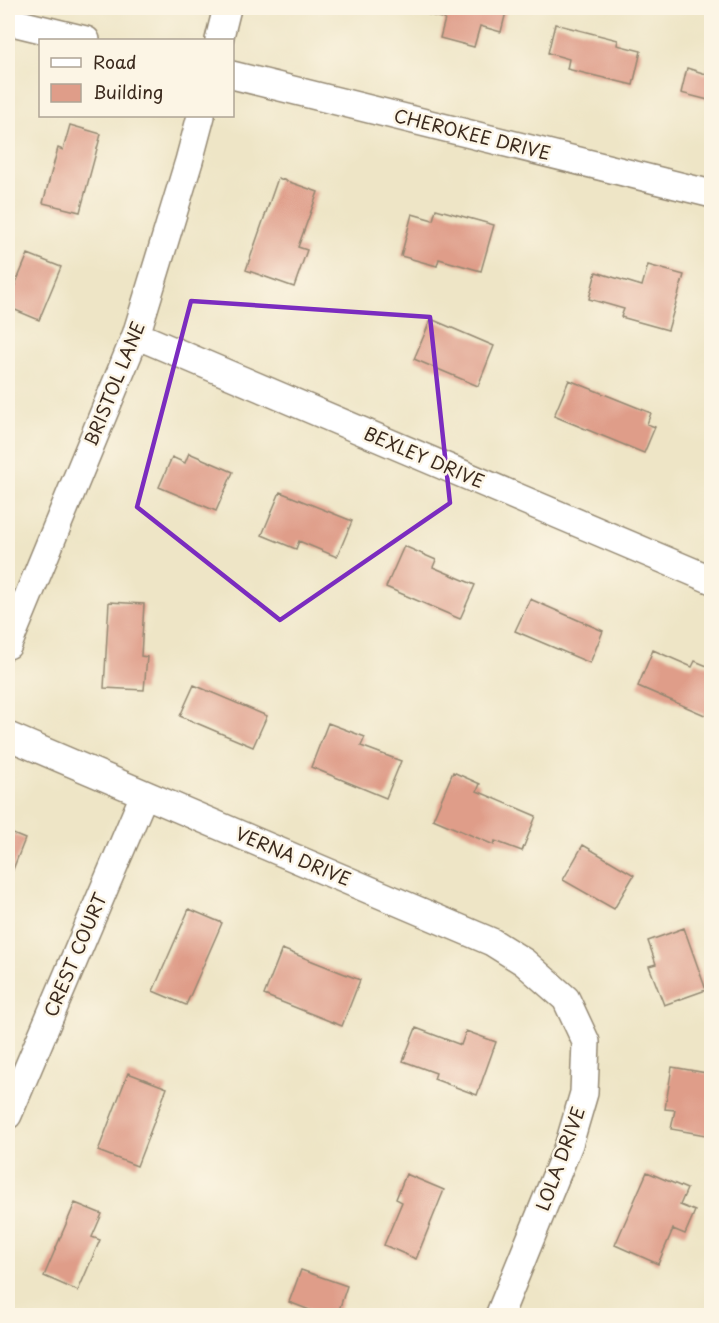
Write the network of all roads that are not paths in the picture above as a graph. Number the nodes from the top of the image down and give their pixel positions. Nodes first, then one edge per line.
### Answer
1 (227, 8) edge
2 (8, 21) edge
3 (82, 39) edge
4 (219, 39) edge
5 (234, 75) edge
6 (201, 117) edge
7 (711, 194) edge
8 (136, 335) junction
9 (711, 580) edge
10 (8, 645) edge
11 (8, 736) edge
12 (144, 795) junction
13 (566, 999) joint
14 (8, 1115) edge
15 (499, 1316) edge

1 - 4 street
2 - 3 street
5 - 7 street, CHEROKEE DRIVE
6 - 8 street, BRISTOL LANE
8 - 9 street, BEXLEY DRIVE
8 - 10 street, BRISTOL LANE
11 - 12 street, VERNA DRIVE
12 - 13 street, VERNA DRIVE
12 - 14 street, CREST COURT
13 - 15 street, LOLA DRIVE

